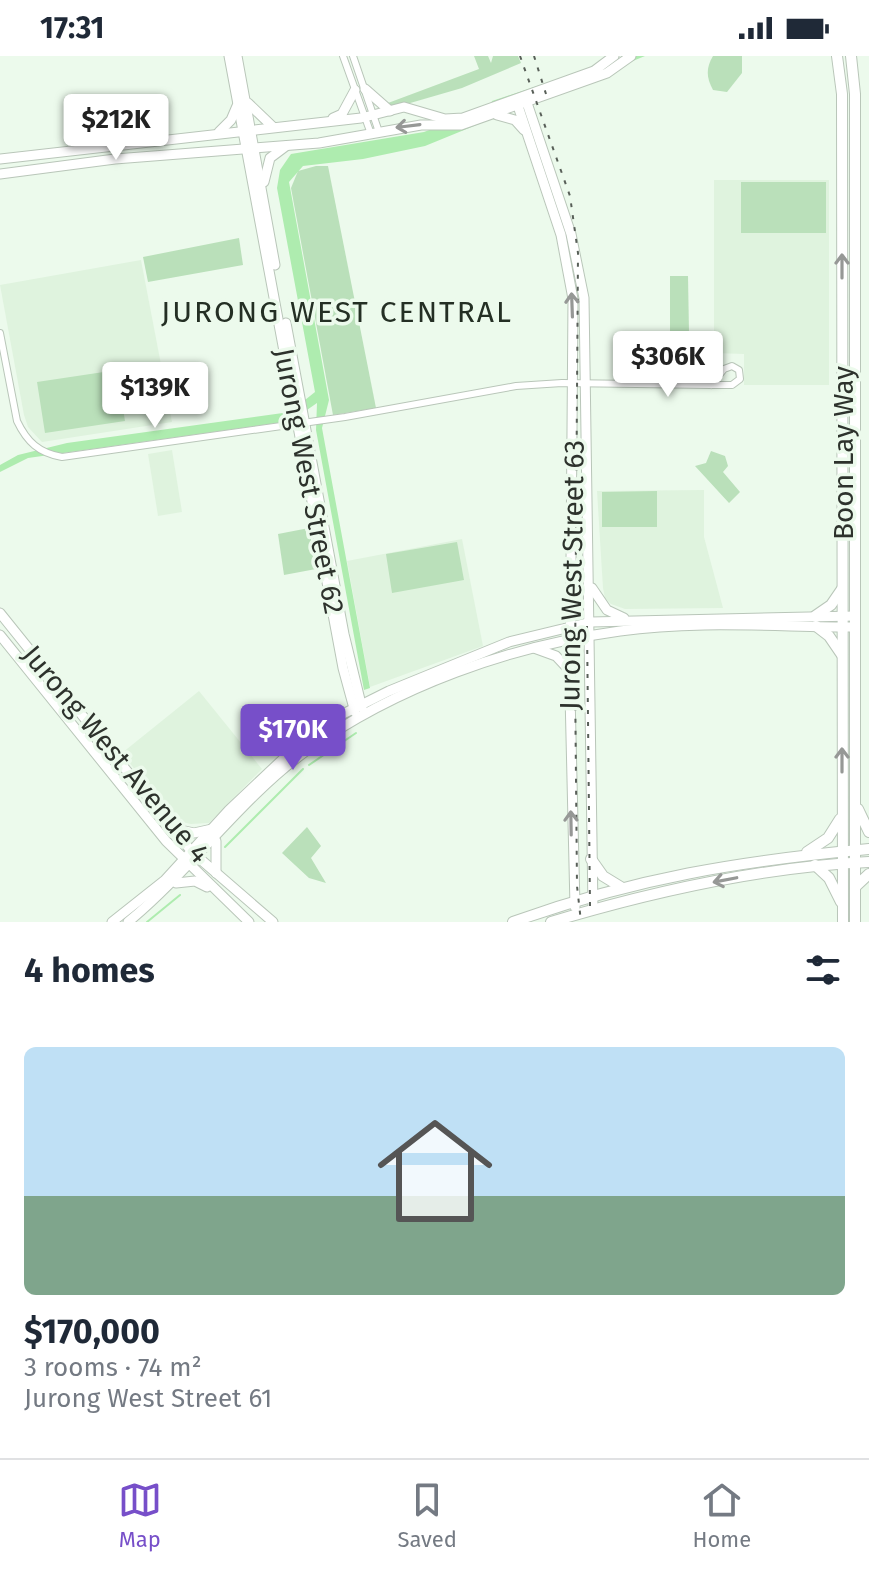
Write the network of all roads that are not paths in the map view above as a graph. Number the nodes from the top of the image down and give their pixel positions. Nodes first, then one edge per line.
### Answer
1 (229, 56) edge
2 (237, 56) edge
3 (343, 56) edge
4 (353, 56) edge
5 (614, 56) edge
6 (631, 56) edge
7 (837, 56) edge
8 (851, 56) edge
9 (360, 89) junction
10 (521, 101) junction
11 (242, 102) junction
12 (390, 111) junction
13 (494, 114) junction
14 (369, 116) junction
15 (323, 123) junction
16 (273, 127) junction
17 (247, 130) junction
18 (219, 132) junction
19 (375, 133) junction
20 (529, 136) junction
21 (292, 144) junction
22 (250, 147) junction
23 (226, 148) junction
24 (0, 159) edge
25 (250, 171) junction
26 (0, 174) edge
27 (263, 190) junction
28 (0, 333) edge
29 (573, 383) junction
30 (587, 383) junction
31 (711, 385) junction
32 (302, 423) junction
33 (590, 585) junction
34 (843, 587) junction
35 (0, 613) edge
36 (624, 618) junction
37 (816, 621) junction
38 (591, 622) junction
39 (843, 622) junction
40 (855, 622) junction
41 (571, 625) junction
42 (0, 635) edge
43 (591, 636) junction
44 (571, 639) junction
45 (531, 647) junction
46 (843, 657) junction
47 (571, 672) junction
48 (359, 712) junction
49 (856, 803) junction
50 (842, 813) junction
51 (173, 828) junction
52 (216, 832) junction
53 (869, 832) edge
54 (166, 841) junction
55 (869, 849) edge
56 (843, 850) junction
57 (855, 850) junction
58 (805, 853) junction
59 (195, 855) junction
60 (591, 859) junction
61 (855, 862) junction
62 (869, 862) edge
63 (187, 863) junction
64 (843, 863) junction
65 (815, 865) junction
66 (216, 873) junction
67 (869, 874) edge
68 (168, 882) junction
69 (621, 887) junction
70 (855, 887) junction
71 (213, 890) junction
72 (592, 895) junction
73 (574, 901) junction
74 (843, 905) junction
75 (593, 909) junction
76 (576, 914) junction
77 (112, 922) edge
78 (128, 922) edge
79 (249, 922) edge
80 (273, 922) edge
81 (513, 922) edge
82 (551, 922) edge
83 (843, 922) edge
84 (855, 922) edge

1 - 11 street
2 - 11 street
3 - 9 street
4 - 9 street
5 - 10 street
6 - 10 street
34 -> 7 main road, Boon Lay Way
8 - 40 main road, Boon Lay Way
9 - 12 street
9 - 14 street
9 - 15 street
10 - 12 street
10 - 13 street
10 - 20 street, Jurong West Street 63
10 - 30 street, Jurong West Street 63
11 - 16 street
11 - 17 street
11 - 18 street
12 - 14 street
13 -> 19 street
13 - 20 street
14 - 15 street
14 - 19 street
15 - 16 street
16 - 17 street
17 - 18 street
17 - 22 street
18 - 24 street
19 - 21 street
29 -> 20 street, Jurong West Street 63
21 - 22 street
21 - 27 street
22 - 23 street
22 - 25 street, Jurong West Street 62
22 - 27 street, Jurong West Street 62
23 - 25 street
23 - 26 street
25 - 32 street, Jurong West Street 62
27 - 32 street, Jurong West Street 62
28 - 32 street
29 - 30 street
29 - 32 street
29 - 41 street, Jurong West Street 63
30 - 31 street
30 - 33 street, Jurong West Street 63
31 - 31 street
32 - 48 street, Jurong West Street 62
33 - 36 street
33 - 38 street, Jurong West Street 63
34 - 37 main road
34 - 39 main road, Boon Lay Way
35 - 51 street, Jurong West Avenue 4
36 - 37 street
36 - 38 street
37 - 39 street
37 - 43 street
37 - 46 main road
38 - 41 street
38 - 43 street, Jurong West Street 63
39 - 40 street
39 - 46 main road, Boon Lay Way
40 - 49 main road, Boon Lay Way
41 - 44 street, Jurong West Street 63
41 - 48 street
42 - 54 street, Jurong West Avenue 4
43 - 44 street
43 - 60 street, Jurong West Street 63
44 - 45 street
44 - 47 street, Jurong West Street 63
45 - 47 street
45 - 48 street
50 -> 46 main road, Boon Lay Way
73 -> 47 street, Jurong West Street 63
48 - 52 street
49 - 53 main road
49 - 57 main road, Boon Lay Way
50 - 56 main road, Boon Lay Way
50 - 58 main road
51 - 52 street
51 - 59 street, Jurong West Avenue 4
52 - 59 street
52 - 66 street
54 - 63 street, Jurong West Avenue 4
54 - 68 street
55 - 57 main road
56 - 57 main road
56 - 58 main road
56 - 64 main road, Boon Lay Way
57 - 61 main road, Boon Lay Way
58 - 69 main road
59 - 63 street
59 - 66 street, Jurong West Avenue 4
60 - 69 main road
60 - 72 street, Jurong West Street 63
61 - 62 main road
61 - 64 main road
61 - 70 main road, Boon Lay Way
63 - 68 street
63 - 71 street, Jurong West Avenue 4
64 - 65 main road
64 - 74 main road, Boon Lay Way
65 - 74 main road
65 -> 75 main road
66 - 80 street, Jurong West Avenue 4
67 - 70 main road
68 - 71 street
68 - 77 street
68 - 78 street
69 - 72 main road
70 - 84 main road, Boon Lay Way
71 - 79 street, Jurong West Avenue 4
72 - 73 main road
72 - 75 street, Jurong West Street 63
73 - 76 street, Jurong West Street 63
73 - 81 main road
74 - 83 main road, Boon Lay Way
75 - 76 main road
76 - 82 main road

